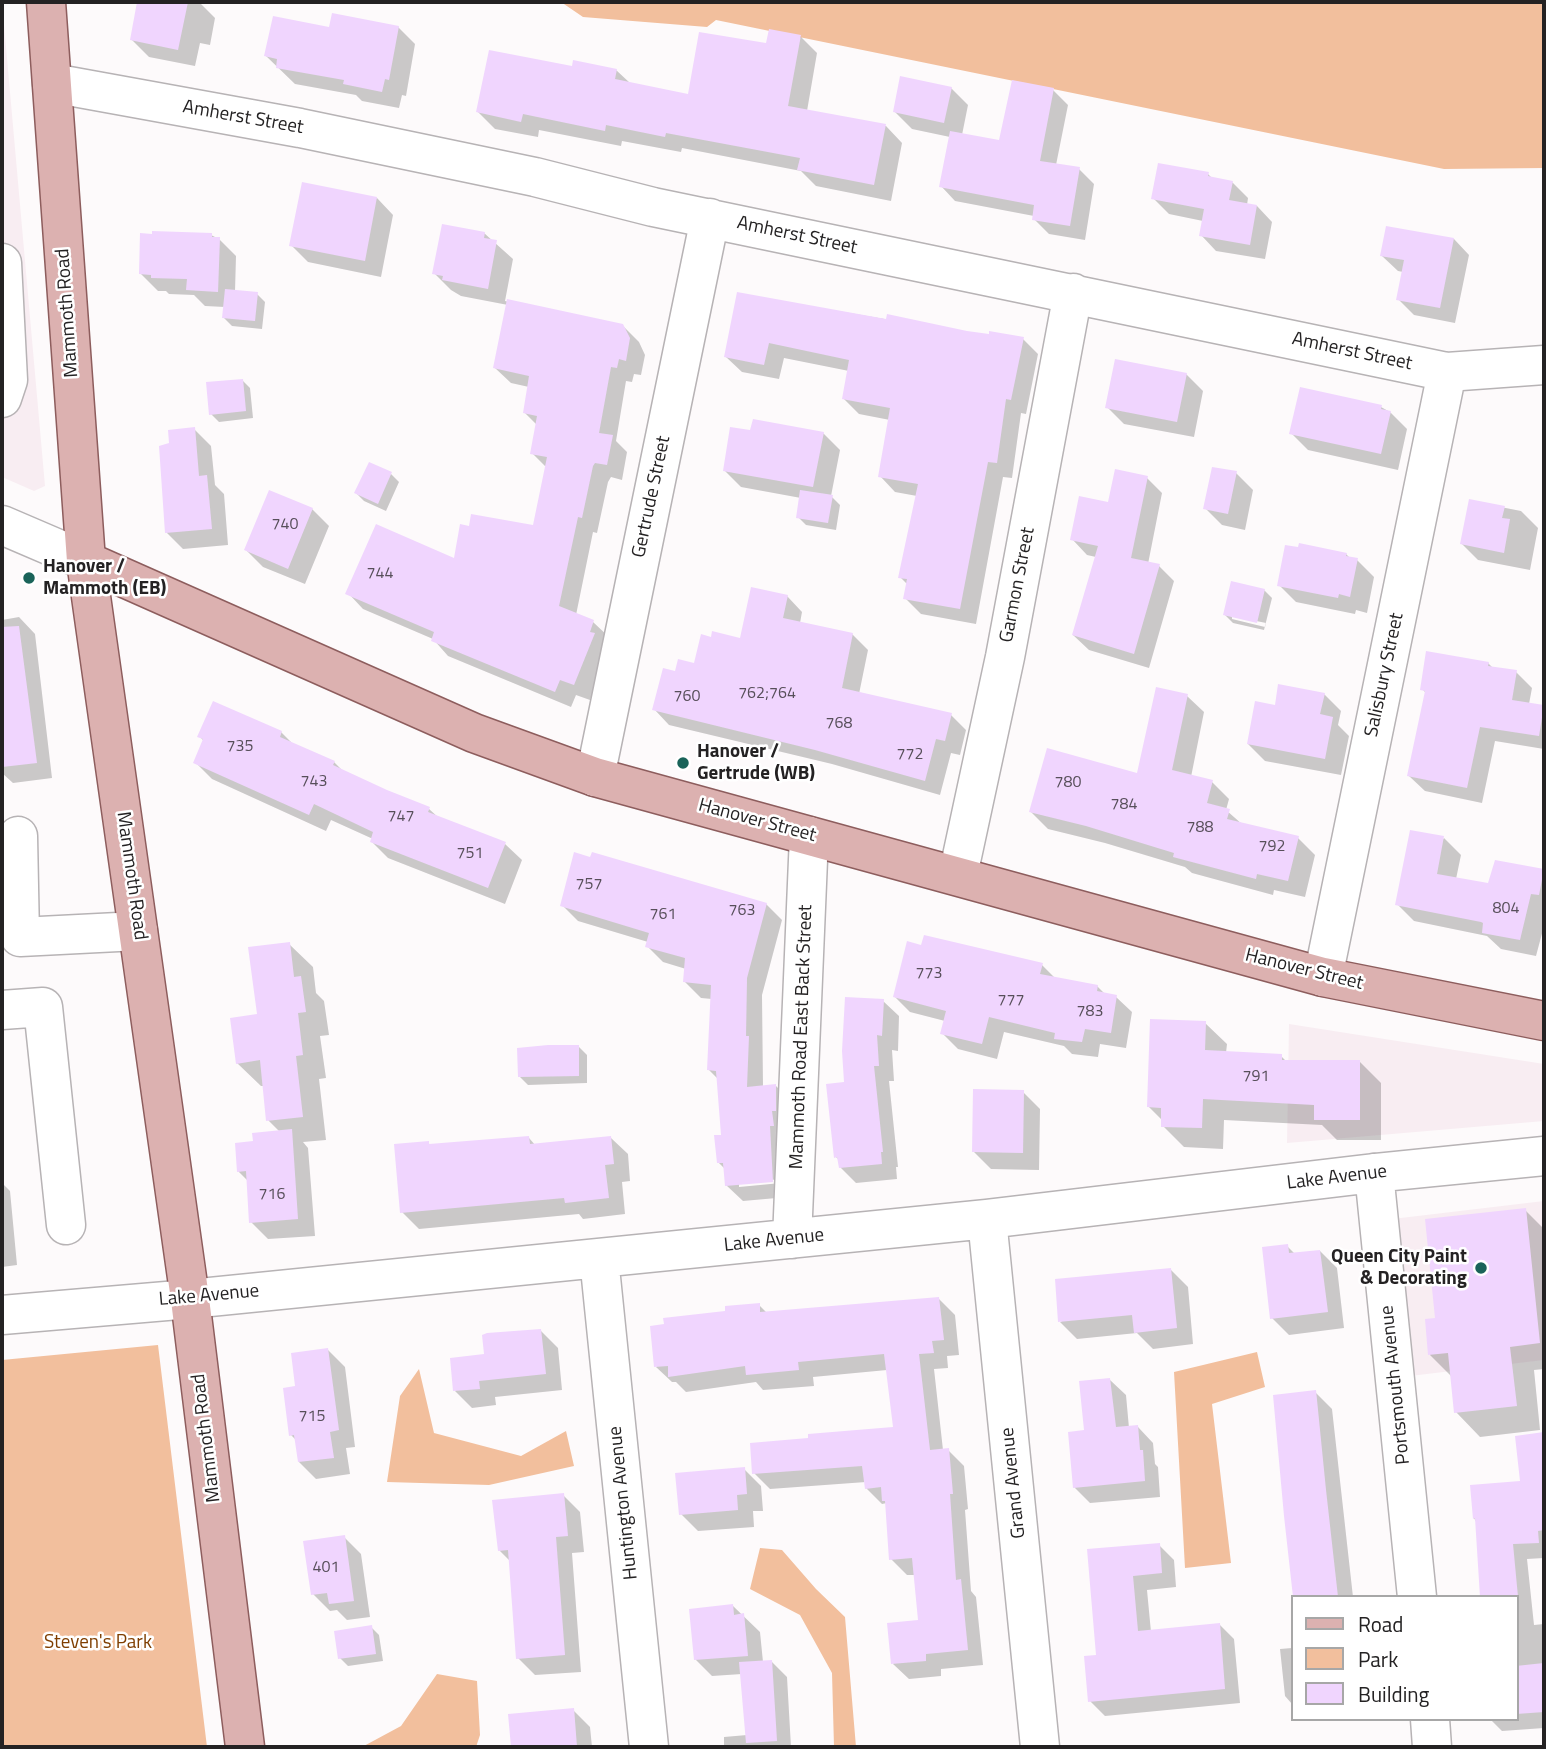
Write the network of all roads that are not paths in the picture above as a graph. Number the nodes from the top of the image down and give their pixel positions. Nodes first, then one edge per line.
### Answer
1 (46, 2) edge
2 (52, 83) junction
3 (710, 218) junction
4 (2, 263) edge
5 (1073, 293) junction
6 (1544, 365) edge
7 (1447, 372) junction
8 (2, 398) edge
9 (2, 525) edge
10 (86, 561) junction
11 (594, 777) junction
12 (18, 836) dead end
13 (809, 836) junction
14 (958, 875) junction
15 (138, 931) junction
16 (1323, 977) junction
17 (2, 1010) edge
18 (1544, 1021) edge
19 (1544, 1156) edge
20 (1374, 1173) junction
21 (986, 1219) junction
22 (66, 1226) dead end
23 (792, 1239) junction
24 (599, 1258) junction
25 (190, 1299) junction
26 (2, 1315) edge
27 (1417, 1595) edge
28 (1430, 1721) edge
29 (244, 1747) edge
30 (649, 1747) edge
31 (1040, 1747) edge
32 (1433, 1747) edge

1 - 2 main road, Mammoth Road
2 - 3 street, Amherst Street
2 - 10 main road, Mammoth Road
3 - 5 street, Amherst Street
3 - 11 street, Gertrude Street
4 - 8 street
5 - 7 street, Amherst Street
5 - 14 street, Garmon Street
6 - 7 street, Amherst Street
7 - 16 street, Salisbury Street
9 - 10 street, Hanover Street
10 - 11 main road, Hanover Street
10 - 15 main road, Mammoth Road
11 - 13 main road, Hanover Street
12 - 15 street
13 - 14 main road, Hanover Street
13 - 23 street, Mammoth Road East Back Street
14 - 16 main road, Hanover Street
15 - 25 main road, Mammoth Road
16 - 18 main road, Hanover Street
17 - 22 street
19 - 20 street, Lake Avenue
20 - 21 street, Lake Avenue
20 - 27 street, Portsmouth Avenue
21 - 23 street, Lake Avenue
21 - 31 street, Grand Avenue
23 - 24 street, Lake Avenue
24 - 25 street, Lake Avenue
24 - 30 street, Huntington Avenue
25 - 26 street, Lake Avenue
25 - 29 main road, Mammoth Road
28 - 32 street

